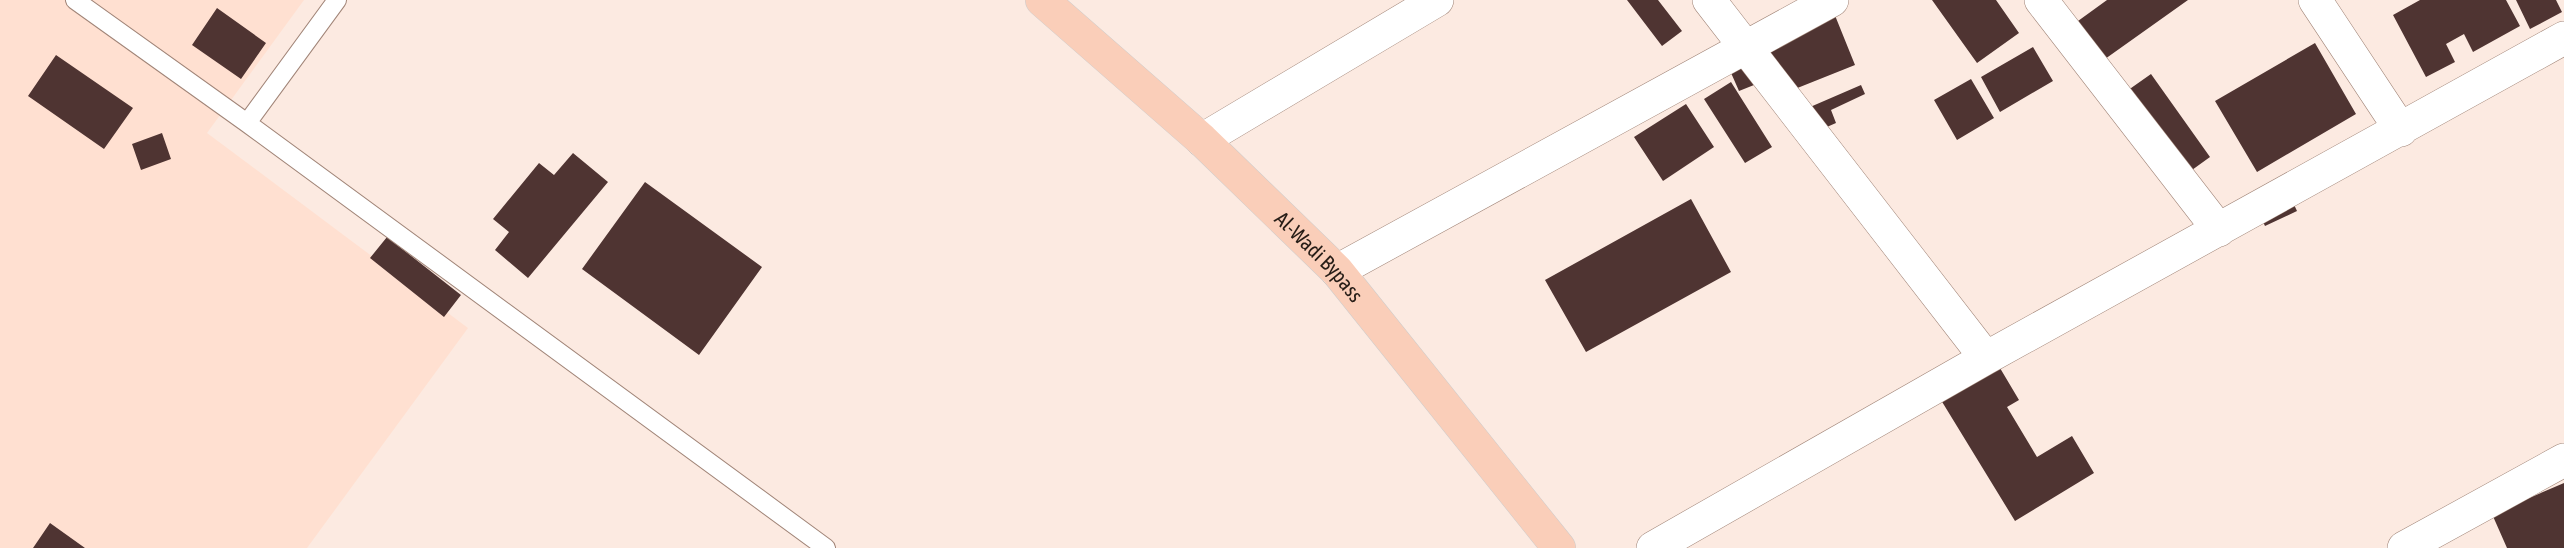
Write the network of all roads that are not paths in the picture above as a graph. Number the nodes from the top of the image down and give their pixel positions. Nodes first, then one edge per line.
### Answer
1 (75, 0) edge
2 (337, 0) edge
3 (1042, 0) edge
4 (1437, 0) edge
5 (1709, 0) edge
6 (1832, 0) edge
7 (2041, 0) edge
8 (2315, 0) edge
9 (2564, 38) edge
10 (1745, 49) junction
11 (247, 123) junction
12 (2401, 130) junction
13 (1202, 140) junction
14 (2218, 230) junction
15 (1337, 271) junction
16 (1986, 358) junction
17 (2564, 460) edge
18 (826, 548) edge
19 (1559, 548) edge
20 (1653, 548) edge
21 (2404, 548) edge

1 - 11 lane
2 - 11 lane
3 - 13 main road, Al-Wadi Bypass
4 - 13 street
5 - 10 street
6 - 10 street
7 - 14 street
8 - 12 street
9 - 12 street
10 - 15 street
10 - 16 street
11 - 18 lane
12 - 14 street
13 - 15 main road, Al-Wadi Bypass
14 - 16 street
15 - 19 main road, Al-Wadi Bypass
16 - 20 street
17 - 21 street

